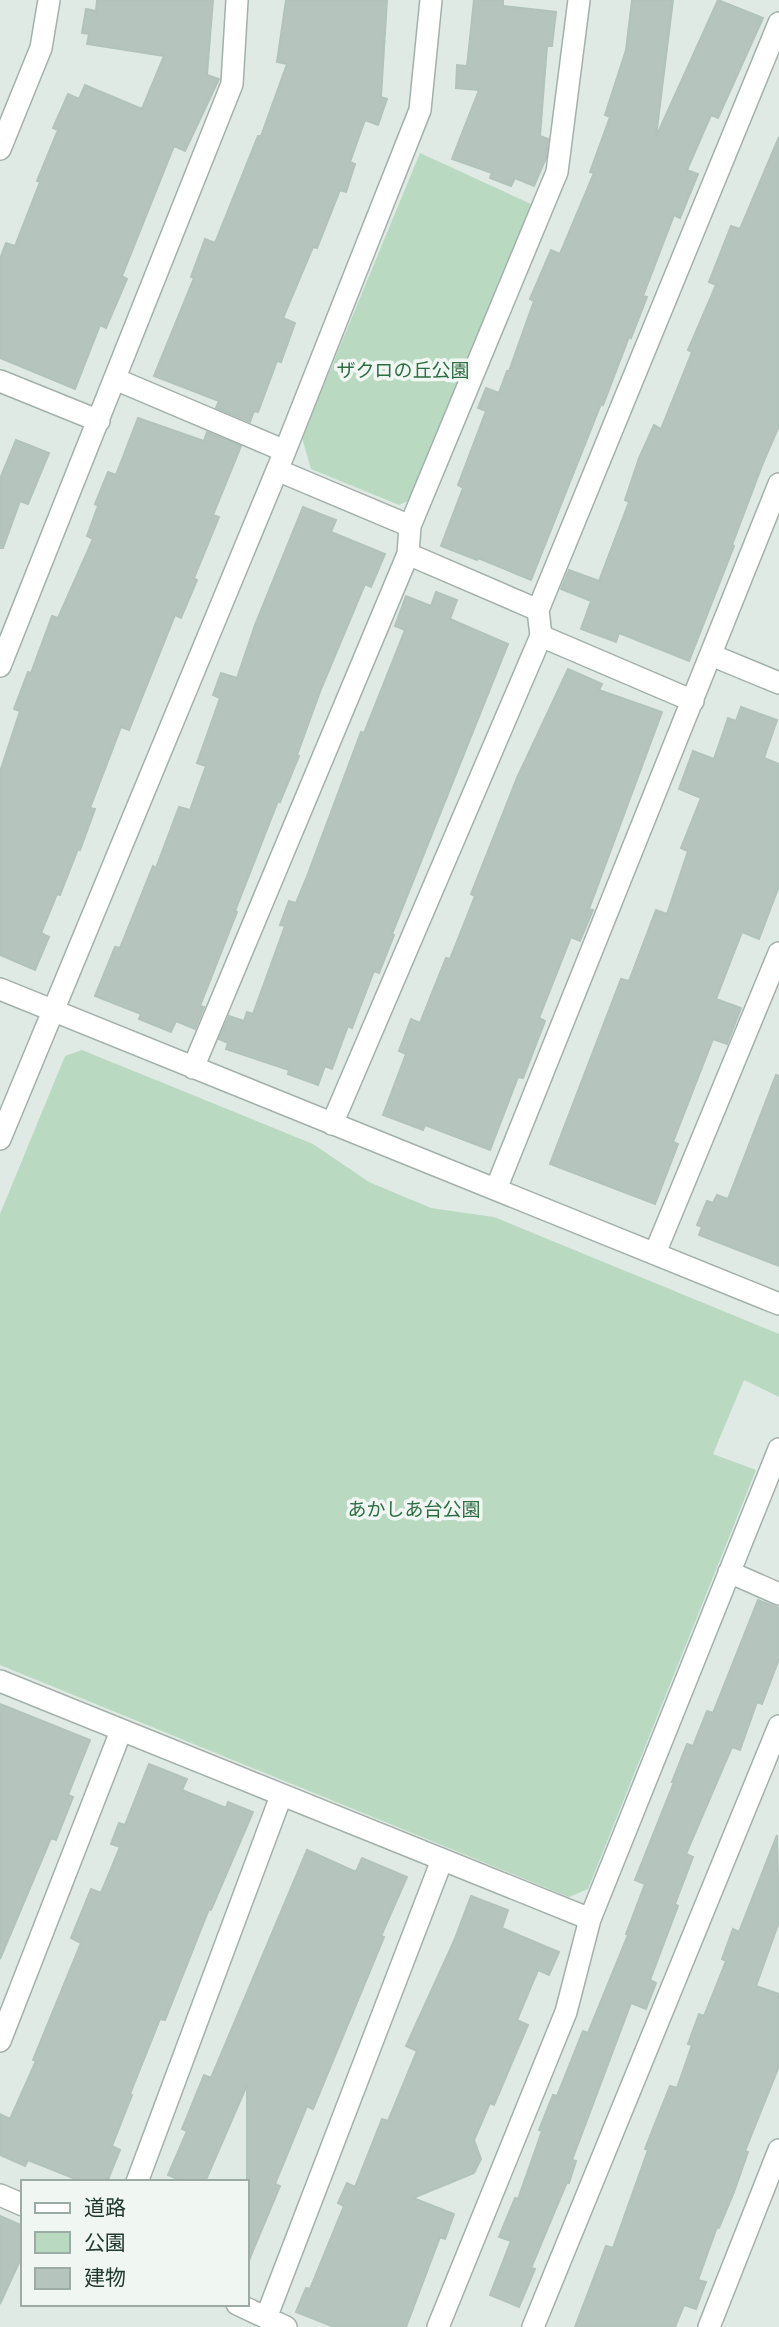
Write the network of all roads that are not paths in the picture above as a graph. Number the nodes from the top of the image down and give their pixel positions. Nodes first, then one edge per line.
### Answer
1 (50, 0) edge
2 (237, 0) edge
3 (431, 0) edge
4 (579, 0) edge
5 (779, 23) edge
6 (0, 149) edge
7 (115, 379) junction
8 (0, 381) edge
9 (99, 421) junction
10 (281, 460) junction
11 (779, 484) edge
12 (410, 526) junction
13 (408, 554) junction
14 (538, 610) junction
15 (541, 636) junction
16 (711, 655) junction
17 (0, 666) edge
18 (779, 683) edge
19 (693, 701) junction
20 (779, 953) edge
21 (0, 989) edge
22 (52, 1011) junction
23 (193, 1068) junction
24 (332, 1124) junction
25 (0, 1139) edge
26 (496, 1189) junction
27 (655, 1253) junction
28 (779, 1304) edge
29 (779, 1449) edge
30 (729, 1572) junction
31 (779, 1594) edge
32 (0, 1681) edge
33 (779, 1726) edge
34 (121, 1731) junction
35 (281, 1796) junction
36 (442, 1860) junction
37 (590, 1919) junction
38 (0, 2041) edge
39 (779, 2150) edge
40 (138, 2180) edge
41 (0, 2195) edge
42 (21, 2204) edge
43 (241, 2306) edge
44 (266, 2318) junction
45 (286, 2327) edge
46 (438, 2327) edge
47 (533, 2327) edge
48 (709, 2327) edge

1 - 6 street
2 - 7 street
3 - 10 street
4 - 12 street
5 - 14 street
7 - 9 street
7 - 10 street
8 - 9 street
9 - 17 street
10 - 12 street
10 - 22 street
11 - 16 street
12 - 13 street
13 - 14 street
13 - 23 street
14 - 15 street
15 - 19 street
15 - 24 street
16 - 18 street
16 - 19 street
19 - 26 street
20 - 27 street
21 - 22 street
22 - 23 street
22 - 25 street
23 - 24 street
24 - 26 street
26 - 27 street
27 - 28 street
29 - 30 street
30 - 31 street
30 - 37 street
32 - 34 street
33 - 47 street
34 - 35 street
34 - 38 street
35 - 36 street
35 - 40 street
36 - 37 street
36 - 44 street
37 - 46 street
39 - 48 street
41 - 42 street
43 - 44 street
44 - 45 street

